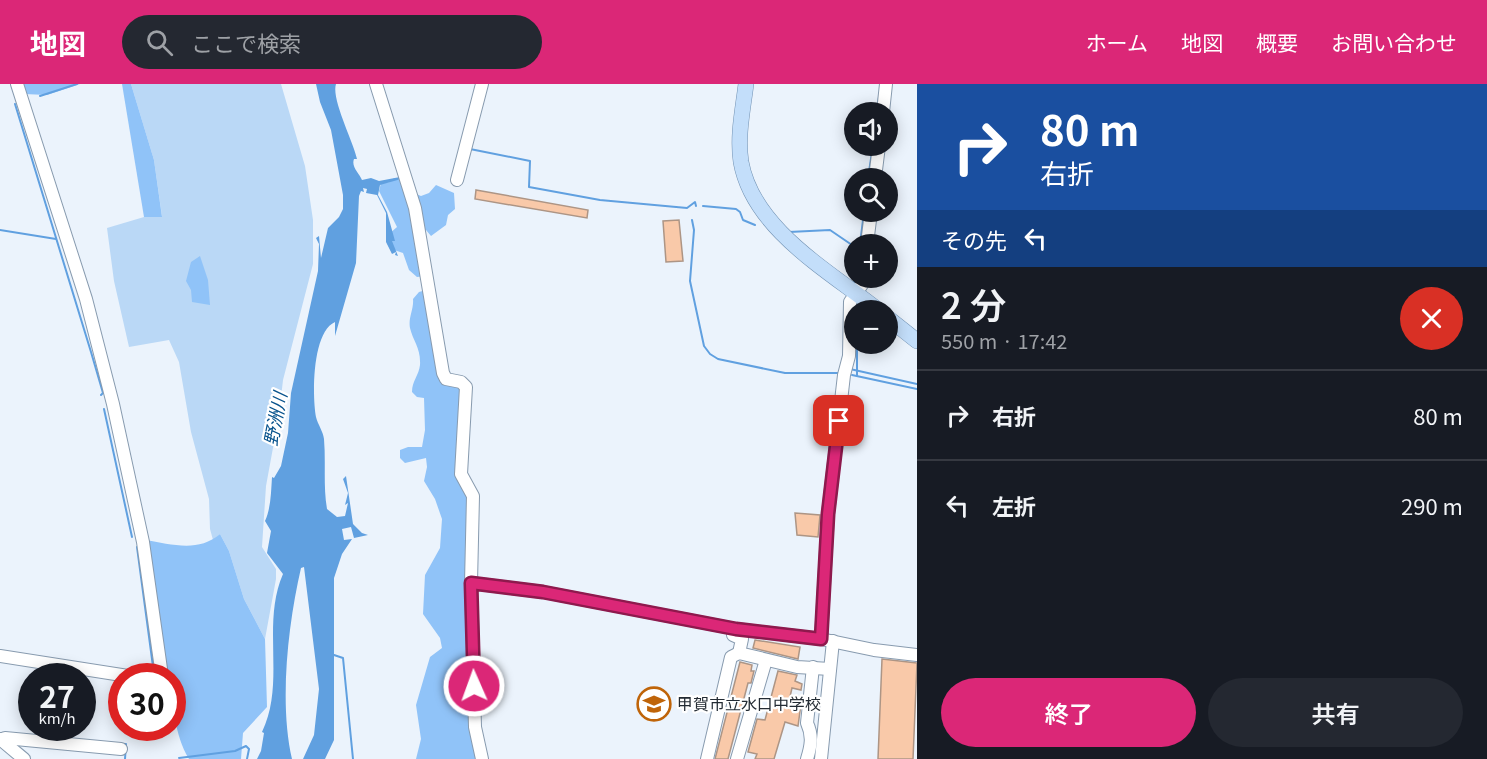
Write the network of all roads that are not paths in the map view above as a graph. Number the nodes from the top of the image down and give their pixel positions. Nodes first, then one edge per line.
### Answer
1 (17, 84) edge
2 (376, 84) edge
3 (482, 84) edge
4 (746, 84) edge
5 (886, 84) edge
6 (884, 102) edge
7 (457, 180) dead end
8 (859, 288) edge
9 (856, 293) junction
10 (865, 300) edge
11 (898, 326) edge
12 (917, 341) edge
13 (471, 583) junction
14 (733, 634) dead end
15 (827, 640) junction
16 (739, 653) junction
17 (917, 655) edge
18 (0, 656) edge
19 (766, 660) junction
20 (160, 663) edge
21 (813, 667) junction
22 (830, 669) junction
23 (108, 673) edge
24 (0, 740) edge
25 (121, 749) dead end
26 (24, 759) edge
27 (482, 759) edge
28 (707, 759) edge
29 (737, 759) edge
30 (807, 759) edge
31 (821, 759) edge

1 - 20 street
2 - 13 street
3 - 7 street
4 - 9 main road
5 - 6 street
8 - 9 street
9 - 10 main road
9 - 15 street
11 - 12 main road
13 - 15 street
13 - 27 street
14 - 16 street
15 - 17 street
15 - 22 street
16 - 19 street
16 - 28 street
18 - 23 street
19 - 21 street
19 - 29 street
21 - 22 street
21 - 30 street
22 - 31 street
24 - 25 street
24 - 26 street

